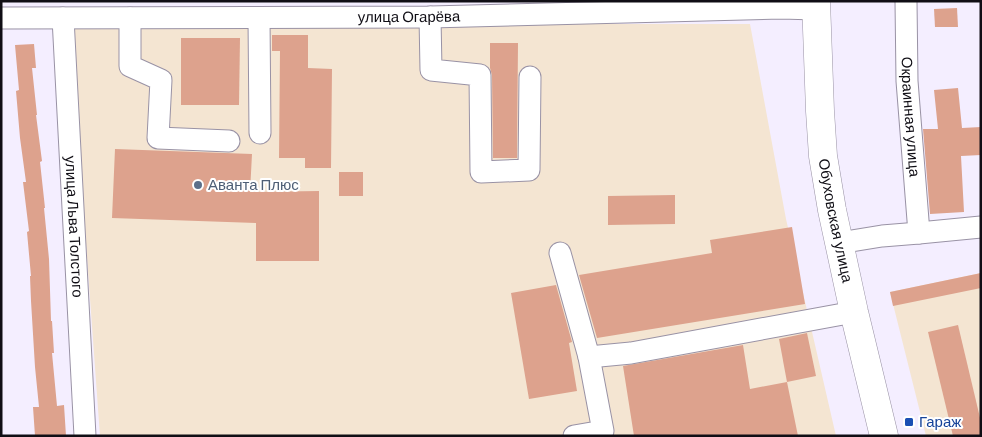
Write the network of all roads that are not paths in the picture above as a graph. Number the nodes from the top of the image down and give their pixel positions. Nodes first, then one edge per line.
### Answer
1 (906, 1) edge
2 (763, 5) edge
3 (816, 5) edge
4 (1, 18) edge
5 (63, 18) junction
6 (130, 18) junction
7 (259, 18) junction
8 (430, 18) junction
9 (530, 77) dead end
10 (260, 133) dead end
11 (229, 141) dead end
12 (981, 227) edge
13 (919, 234) junction
14 (839, 243) junction
15 (560, 253) dead end
16 (854, 312) junction
17 (589, 358) junction
18 (84, 436) edge
19 (574, 436) edge
20 (884, 436) edge

1 - 13 street, Окраинная улица
2 - 3 street, улица Огарёва
2 - 8 street, улица Огарёва
3 - 14 main road, Обуховская улица
4 - 5 street, улица Огарёва
5 - 6 street, улица Огарёва
5 - 18 street, улица Льва Толстого
6 - 7 street, улица Огарёва
6 - 11 street
7 - 8 street, улица Огарёва
7 - 10 street
8 - 9 street
12 - 13 street
13 - 14 street
14 - 16 main road, Обуховская улица
15 - 17 street
16 - 17 street
16 - 20 main road, Обуховская улица
17 - 19 street

